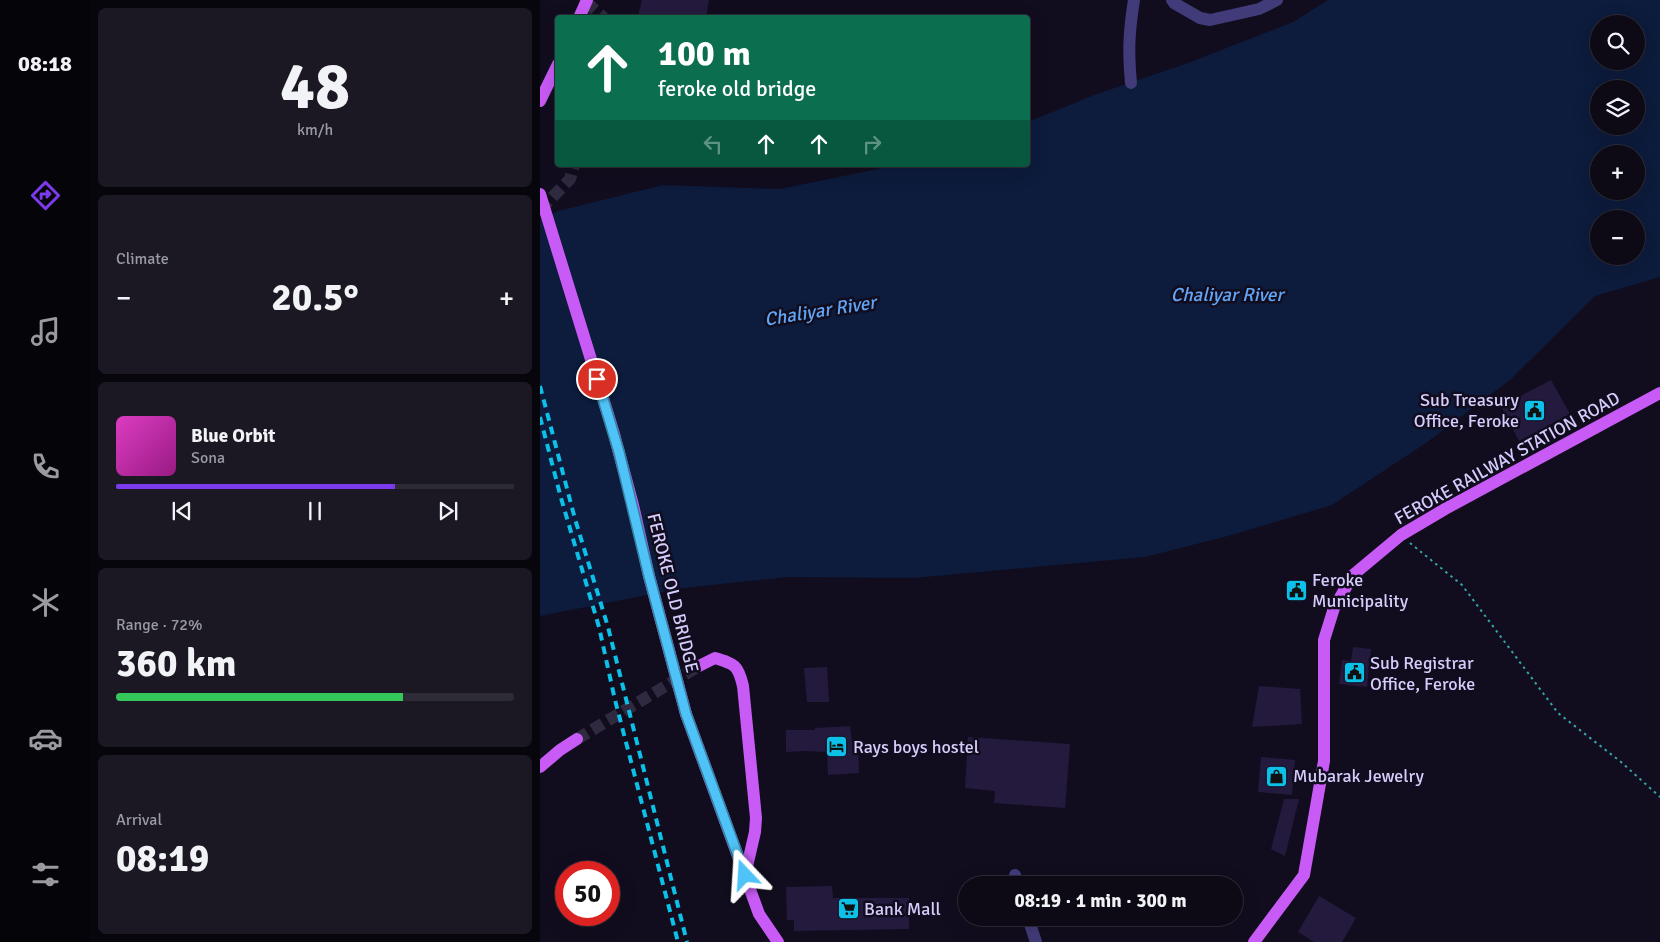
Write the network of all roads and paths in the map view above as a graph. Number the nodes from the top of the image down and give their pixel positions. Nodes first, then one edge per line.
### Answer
1 (587, 0) edge
2 (1134, 0) edge
3 (1172, 0) edge
4 (1277, 0) edge
5 (580, 15) edge
6 (555, 70) edge
7 (1131, 82) dead end
8 (540, 101) edge
9 (540, 194) edge
10 (1660, 394) edge
11 (1401, 535) junction
12 (698, 666) tunnel mouth
13 (577, 739) tunnel mouth
14 (540, 767) edge
15 (1660, 797) edge
16 (745, 875) junction
17 (1031, 926) edge
18 (778, 942) edge
19 (1036, 942) edge
20 (1254, 942) edge

1 - 5 main road
2 - 7 street
3 - 4 street
6 - 8 main road
9 - 16 main road, FEROKE OLD BRIDGE, bridge
10 - 11 main road, FEROKE RAILWAY STATION ROAD
11 - 15 path
11 - 20 main road, FEROKE RAILWAY STATION ROAD
12 - 16 main road
13 - 14 main road
16 - 18 main road
17 - 19 street

